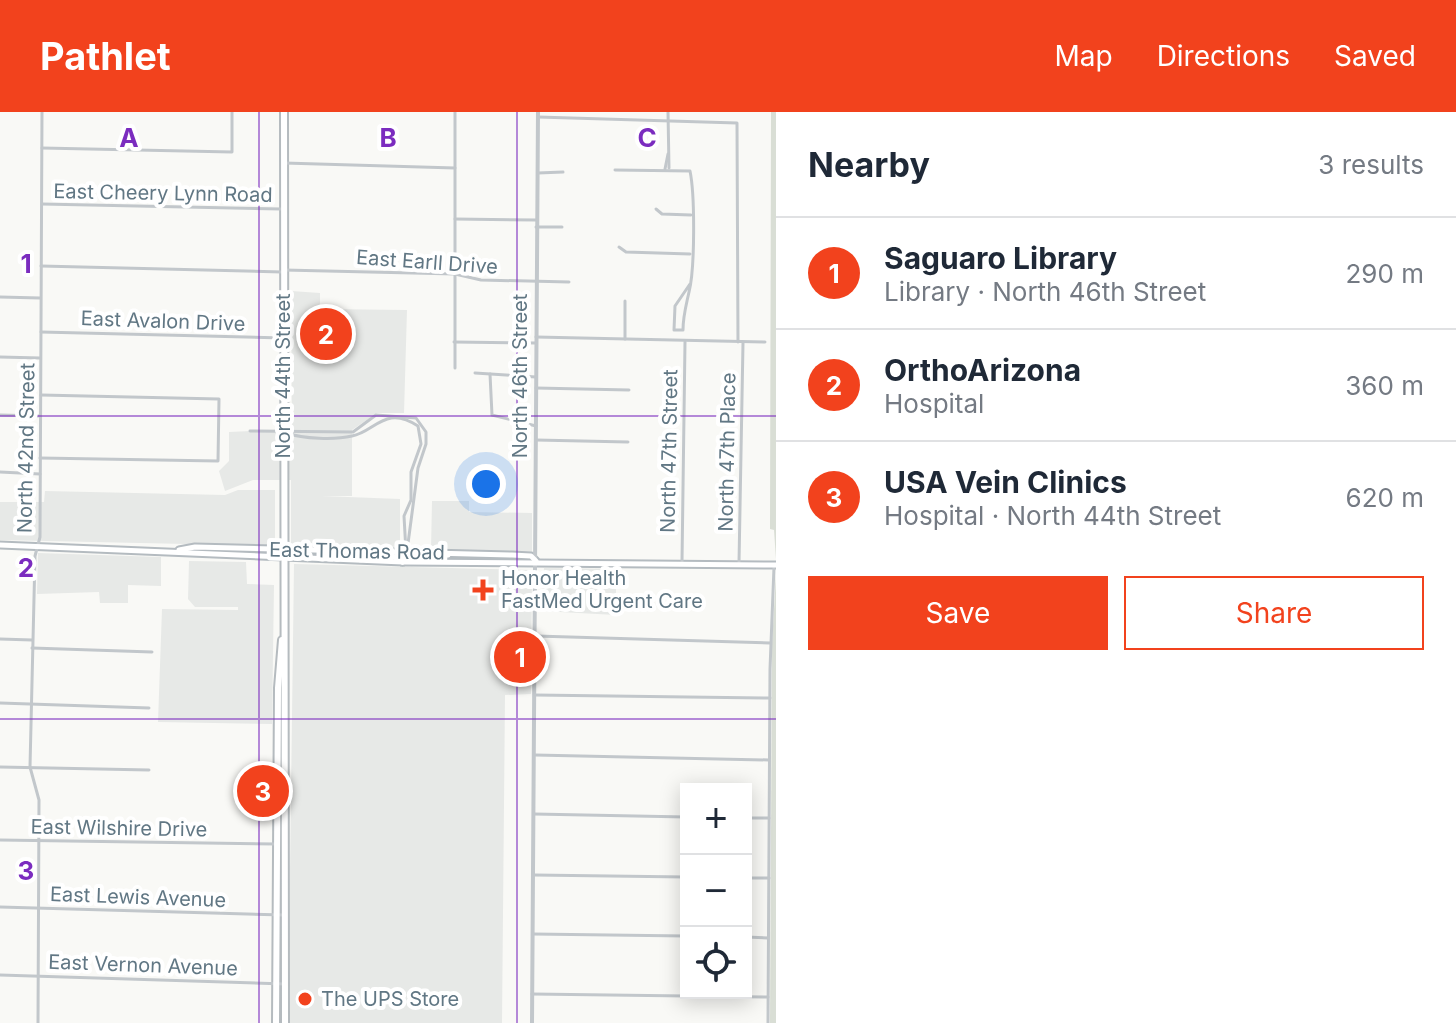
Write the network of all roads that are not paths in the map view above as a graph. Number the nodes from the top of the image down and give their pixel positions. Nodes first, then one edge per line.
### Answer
1 (42, 112) edge
2 (232, 112) edge
3 (284, 112) edge
4 (455, 112) edge
5 (668, 112) edge
6 (538, 115) edge
7 (668, 121) junction
8 (42, 148) junction
9 (284, 163) junction
10 (455, 168) junction
11 (667, 169) junction
12 (615, 170) dead end
13 (563, 172) dead end
14 (538, 173) junction
15 (42, 204) junction
16 (656, 209) dead end
17 (284, 210) junction
18 (691, 215) junction
19 (455, 219) junction
20 (536, 220) junction
21 (536, 227) junction
22 (562, 227) dead end
23 (619, 247) dead end
24 (691, 254) junction
25 (41, 266) junction
26 (284, 271) junction
27 (455, 274) junction
28 (536, 282) junction
29 (569, 282) dead end
30 (690, 284) junction
31 (0, 297) edge
32 (41, 298) junction
33 (625, 301) dead end
34 (41, 332) junction
35 (536, 337) junction
36 (284, 338) junction
37 (625, 339) junction
38 (685, 340) junction
39 (454, 342) junction
40 (740, 342) junction
41 (765, 342) dead end
42 (536, 343) junction
43 (0, 357) edge
44 (41, 358) junction
45 (455, 368) dead end
46 (475, 373) dead end
47 (490, 374) junction
48 (536, 377) junction
49 (536, 388) junction
50 (629, 390) dead end
51 (41, 395) junction
52 (0, 415) edge
53 (41, 416) junction
54 (536, 426) junction
55 (250, 431) dead end
56 (284, 432) junction
57 (536, 440) junction
58 (628, 442) dead end
59 (40, 458) junction
60 (0, 472) edge
61 (40, 474) junction
62 (0, 545) edge
63 (38, 546) junction
64 (283, 550) junction
65 (177, 551) junction
66 (350, 551) junction
67 (406, 553) junction
68 (453, 554) junction
69 (283, 558) junction
70 (536, 561) junction
71 (403, 562) junction
72 (682, 562) junction
73 (739, 563) junction
74 (775, 565) edge
75 (536, 636) junction
76 (0, 639) edge
77 (32, 640) junction
78 (282, 640) junction
79 (770, 643) junction
80 (32, 648) junction
81 (152, 652) dead end
82 (535, 695) junction
83 (770, 698) junction
84 (0, 703) edge
85 (30, 703) junction
86 (149, 708) dead end
87 (535, 755) junction
88 (769, 760) junction
89 (0, 767) edge
90 (30, 767) junction
91 (149, 770) dead end
92 (277, 803) junction
93 (286, 803) junction
94 (534, 814) junction
95 (680, 817) edge
96 (752, 818) edge
97 (769, 818) junction
98 (0, 840) edge
99 (39, 841) junction
100 (276, 844) junction
101 (285, 844) junction
102 (534, 875) junction
103 (680, 877) edge
104 (752, 878) edge
105 (769, 878) junction
106 (0, 907) edge
107 (38, 908) junction
108 (276, 915) junction
109 (285, 915) junction
110 (533, 934) junction
111 (680, 936) edge
112 (752, 937) edge
113 (768, 938) junction
114 (0, 975) edge
115 (37, 975) junction
116 (276, 982) junction
117 (285, 984) junction
118 (532, 994) junction
119 (768, 997) junction
120 (38, 1023) edge
121 (276, 1023) edge
122 (285, 1023) edge
123 (532, 1023) edge
124 (768, 1023) edge

1 - 8 street, North 42nd Street
2 - 8 street
3 - 9 main road, North 44th Street
4 - 10 street
5 - 7 street
6 - 7 street
6 - 14 street, North 46th Street
7 - 11 street
7 - 40 street, North 47th Place
8 - 15 street, North 42nd Street
9 - 10 street
9 - 17 main road, North 44th Street
10 - 19 street
11 - 12 street
11 - 18 street
13 - 14 street
14 - 20 street, North 46th Street
15 - 17 street, East Cheery Lynn Road
15 - 25 street, North 42nd Street
16 - 18 street
17 - 26 main road, North 44th Street
18 - 24 street
19 - 20 street
19 - 27 street
20 - 21 street, North 46th Street
21 - 22 street
21 - 28 street, North 46th Street
23 - 24 street
24 - 30 street
25 - 26 street, East Earll Drive
25 - 32 street, North 42nd Street
26 - 27 street, East Earll Drive
26 - 36 main road, North 44th Street
27 - 28 street, East Earll Drive
27 - 39 street
28 - 29 street, East Earll Drive
28 - 35 street, North 46th Street
30 - 30 street
31 - 32 street
32 - 34 street, North 42nd Street
33 - 37 street
34 - 36 street, East Avalon Drive
34 - 44 street, North 42nd Street
35 - 37 street
35 - 42 street, North 46th Street
36 - 56 main road, North 44th Street
37 - 38 street
38 - 40 street
38 - 72 street, North 47th Street
39 - 42 street
39 - 45 street
40 - 41 street
40 - 73 street, North 47th Place
42 - 48 street, North 46th Street
43 - 44 street
44 - 51 street, North 42nd Street
46 - 47 street
47 - 48 street
47 - 54 street
48 - 49 street, North 46th Street
49 - 50 street
49 - 54 street, North 46th Street
51 - 53 street, North 42nd Street
51 - 59 street
52 - 53 street
53 - 59 street, North 42nd Street
54 - 57 street, North 46th Street
55 - 56 street
56 - 64 main road, North 44th Street
56 - 67 street
57 - 58 street
57 - 70 street, North 46th Street
59 - 61 street, North 42nd Street
60 - 61 street
61 - 63 street, North 42nd Street
62 - 63 main road, East Thomas Road
63 - 65 main road, East Thomas Road
63 - 77 street, North 42nd Street
64 - 65 main road, East Thomas Road
64 - 66 main road, East Thomas Road
64 - 69 main road, North 44th Street
65 - 69 main road, East Thomas Road
66 - 67 main road, East Thomas Road
66 - 71 main road
67 - 68 main road, East Thomas Road
68 - 70 main road, East Thomas Road
68 - 71 main road
69 - 71 main road, East Thomas Road
69 - 78 main road, North 44th Street
70 - 71 main road, East Thomas Road
70 - 72 main road, East Thomas Road
70 - 75 street, North 46th Street
72 - 73 main road, East Thomas Road
73 - 74 main road, East Thomas Road
74 - 79 street
75 - 79 street
75 - 82 street, North 46th Street
76 - 77 street
77 - 80 street, North 42nd Street
78 - 92 main road, North 44th Street
78 - 93 main road, North 44th Street
79 - 83 street
80 - 81 street
80 - 85 street, North 42nd Street
82 - 83 street
82 - 87 street, North 46th Street
83 - 88 street
84 - 85 street
85 - 86 street
85 - 90 street, North 42nd Street
87 - 88 street
87 - 94 street, North 46th Street
88 - 97 street
89 - 90 street
90 - 91 street
90 - 99 street, North 42nd Street
92 - 93 street
92 - 100 main road, North 44th Street
93 - 101 main road, North 44th Street
94 - 95 street
94 - 102 street, North 46th Street
96 - 97 street
97 - 105 street
98 - 99 street, East Wilshire Drive
99 - 100 street, East Wilshire Drive
99 - 107 street, North 42nd Street
100 - 101 street, East Wilshire Drive
100 - 108 main road, North 44th Street
101 - 109 main road, North 44th Street
102 - 103 street
102 - 110 street, North 46th Street
104 - 105 street
105 - 113 street
106 - 107 street, East Lewis Avenue
107 - 108 street, East Lewis Avenue
107 - 115 street, North 42nd Street
108 - 109 street, East Lewis Avenue
108 - 116 main road, North 44th Street
109 - 117 main road, North 44th Street
110 - 111 street
110 - 118 street, North 46th Street
112 - 113 street
113 - 119 street
114 - 115 street, East Vernon Avenue
115 - 116 street, East Vernon Avenue
115 - 120 street, North 42nd Street
116 - 117 street, East Vernon Avenue
116 - 121 main road, North 44th Street
117 - 122 main road, North 44th Street
118 - 119 street
118 - 123 street, North 46th Street
119 - 124 street

